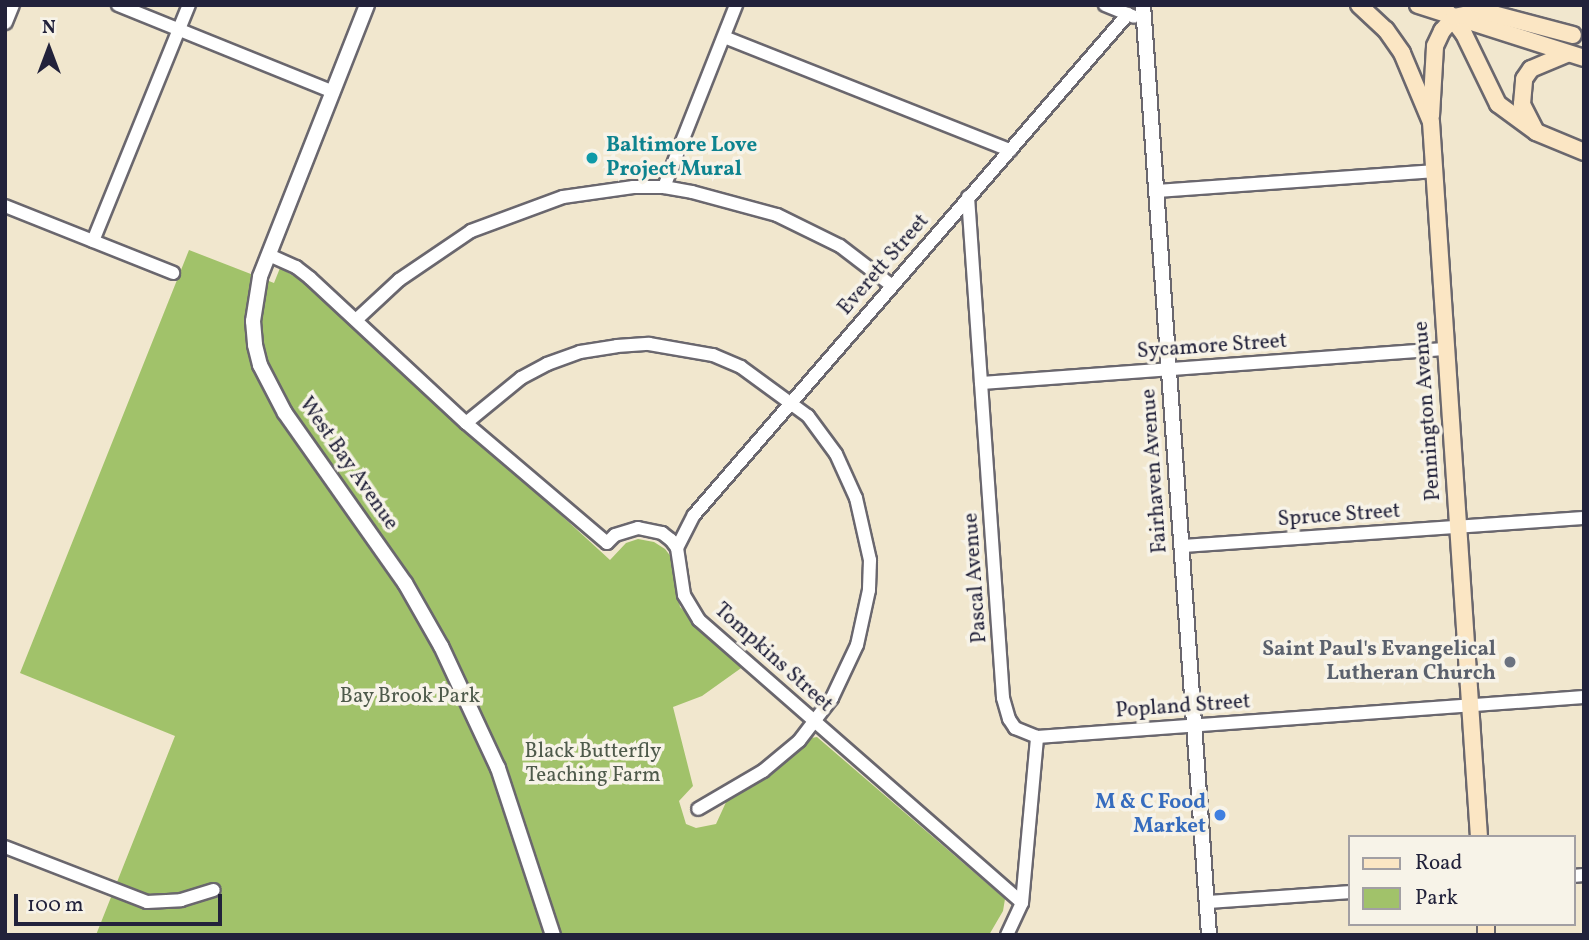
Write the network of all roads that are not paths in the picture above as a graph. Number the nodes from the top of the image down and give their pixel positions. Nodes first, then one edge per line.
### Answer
1 (12, 5) edge
2 (118, 5) edge
3 (189, 5) edge
4 (367, 5) edge
5 (736, 5) edge
6 (1105, 5) edge
7 (1143, 5) edge
8 (1359, 5) edge
9 (1418, 5) edge
10 (1507, 5) edge
11 (1448, 11) edge
12 (1128, 14) junction
13 (1144, 21) junction
14 (5, 22) edge
15 (179, 29) junction
16 (1579, 36) edge
17 (724, 37) junction
18 (1567, 54) junction
19 (1584, 58) edge
20 (333, 92) junction
21 (1431, 122) junction
22 (1536, 132) junction
23 (1010, 150) junction
24 (1584, 152) edge
25 (1433, 171) junction
26 (664, 187) junction
27 (1156, 191) junction
28 (968, 197) junction
29 (5, 205) edge
30 (93, 241) junction
31 (269, 255) junction
32 (173, 273) dead end
33 (891, 285) junction
34 (356, 320) junction
35 (1445, 349) junction
36 (1169, 369) junction
37 (981, 383) junction
38 (791, 401) junction
39 (466, 423) junction
40 (1584, 518) edge
41 (1457, 527) junction
42 (1182, 546) junction
43 (677, 548) junction
44 (1584, 697) edge
45 (1469, 705) junction
46 (815, 722) junction
47 (1195, 726) junction
48 (1037, 737) junction
49 (698, 809) dead end
50 (1479, 835) edge
51 (5, 847) edge
52 (214, 890) dead end
53 (1348, 892) edge
54 (1207, 902) junction
55 (1022, 903) junction
56 (554, 935) edge
57 (1007, 935) edge
58 (1209, 935) edge

1 - 14 street
2 - 15 street
3 - 15 street
4 - 20 street, West Bay Avenue
5 - 17 street
6 - 12 street
7 - 13 street, Fairhaven Avenue
8 - 21 main road, Pennington Avenue
9 - 11 main road
10 - 16 main road
11 - 16 main road
11 - 18 main road
11 - 21 main road
11 - 22 main road
12 - 13 street
12 - 23 street, Everett Street
13 - 27 street, Fairhaven Avenue
15 - 20 street
15 - 30 street
17 - 23 street
17 - 26 street
18 - 19 main road
18 - 22 main road
20 - 31 street, West Bay Avenue
21 - 25 main road, Pennington Avenue
22 - 24 main road
23 - 28 street, Everett Street
25 - 27 street
25 - 35 main road, Pennington Avenue
26 - 33 street
26 - 34 street
27 - 36 street, Fairhaven Avenue
28 - 33 street, Everett Street
28 - 37 street, Pascal Avenue
29 - 30 street
30 - 32 street
31 - 34 street
31 - 56 street, West Bay Avenue
33 - 38 street, Everett Street
34 - 39 street
35 - 36 street, Sycamore Street
35 - 41 main road, Pennington Avenue
36 - 37 street, Sycamore Street
36 - 42 street, Fairhaven Avenue
37 - 48 street, Pascal Avenue
38 - 39 street
38 - 43 street, Everett Street
38 - 46 street
39 - 43 street
40 - 41 street, Spruce Street
41 - 42 street, Spruce Street
41 - 45 main road, Pennington Avenue
42 - 47 street, Fairhaven Avenue
43 - 46 street, Tompkins Street
44 - 45 street, Popland Street
45 - 47 street, Popland Street
45 - 50 main road, Pennington Avenue
46 - 49 street
46 - 55 street, Tompkins Street
47 - 48 street, Popland Street
47 - 54 street, Fairhaven Avenue
48 - 55 street
51 - 52 street
53 - 54 street
54 - 58 street, Fairhaven Avenue
55 - 57 street

